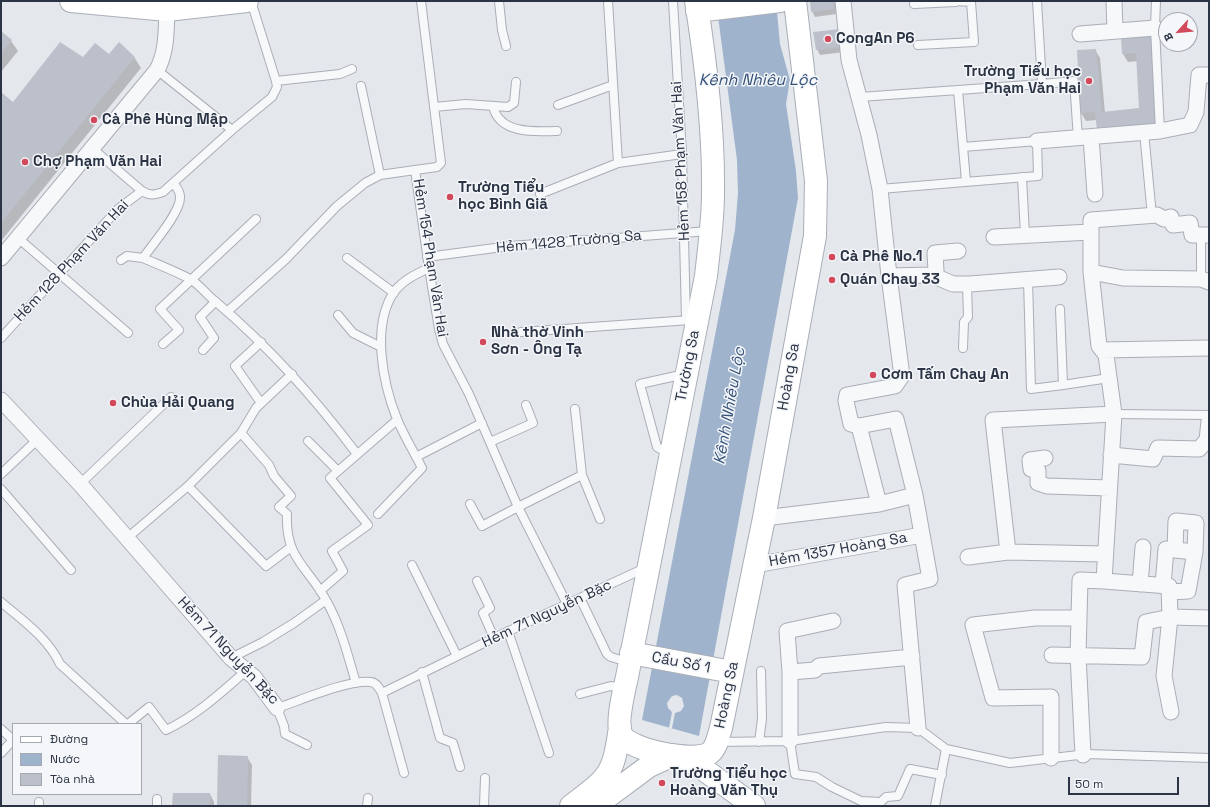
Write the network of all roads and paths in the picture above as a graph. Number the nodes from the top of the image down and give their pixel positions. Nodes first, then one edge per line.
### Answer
1 (71, 1) edge
2 (243, 1) edge
3 (422, 1) edge
4 (499, 1) edge
5 (608, 1) edge
6 (673, 1) edge
7 (780, 1) edge
8 (795, 1) edge
9 (843, 1) edge
10 (956, 1) edge
11 (1037, 1) edge
12 (1114, 1) edge
13 (1156, 1) edge
14 (914, 4) dead end
15 (167, 6) edge
16 (701, 7) edge
17 (1154, 28) junction
18 (1115, 31) junction
19 (1080, 34) dead end
20 (918, 45) dead end
21 (506, 46) dead end
22 (352, 69) dead end
23 (157, 70) junction
24 (1209, 75) edge
25 (276, 81) junction
26 (516, 82) dead end
27 (1042, 84) junction
28 (361, 86) dead end
29 (613, 86) junction
30 (958, 90) junction
31 (860, 98) junction
32 (558, 105) dead end
33 (492, 106) junction
34 (434, 107) junction
35 (232, 130) junction
36 (557, 131) dead end
37 (1160, 131) junction
38 (1144, 132) junction
39 (1085, 138) junction
40 (1037, 141) junction
41 (963, 147) junction
42 (92, 148) junction
43 (682, 154) junction
44 (618, 163) junction
45 (415, 170) junction
46 (380, 175) junction
47 (1022, 177) junction
48 (966, 181) junction
49 (174, 184) junction
50 (880, 189) junction
51 (142, 191) junction
52 (540, 194) dead end
53 (1095, 194) dead end
54 (1152, 216) junction
55 (256, 219) dead end
56 (711, 231) junction
57 (1091, 232) junction
58 (685, 233) junction
59 (1205, 235) edge
60 (1025, 236) junction
61 (994, 237) dead end
62 (18, 238) junction
63 (958, 250) dead end
64 (428, 257) junction
65 (1, 258) edge
66 (143, 258) junction
67 (348, 258) dead end
68 (121, 260) dead end
69 (429, 268) junction
70 (1091, 272) junction
71 (60, 274) junction
72 (932, 275) junction
73 (889, 276) junction
74 (1059, 277) dead end
75 (1028, 279) junction
76 (192, 280) junction
77 (1205, 280) edge
78 (967, 284) junction
79 (394, 293) junction
80 (215, 302) junction
81 (1060, 309) dead end
82 (228, 311) junction
83 (338, 315) dead end
84 (691, 320) junction
85 (521, 332) dead end
86 (128, 333) dead end
87 (1, 338) edge
88 (261, 342) junction
89 (163, 344) dead end
90 (381, 346) junction
91 (963, 348) dead end
92 (1209, 348) edge
93 (203, 350) dead end
94 (1102, 350) junction
95 (292, 374) junction
96 (686, 374) junction
97 (1109, 378) junction
98 (1063, 385) junction
99 (171, 397) dead end
100 (1, 400) edge
101 (261, 403) junction
102 (526, 405) dead end
103 (575, 409) dead end
104 (1114, 414) junction
105 (1209, 415) edge
106 (397, 420) junction
107 (1209, 420) edge
108 (482, 423) junction
109 (859, 426) junction
110 (241, 433) junction
111 (38, 439) junction
112 (308, 440) dead end
113 (490, 442) junction
114 (357, 454) junction
115 (670, 454) junction
116 (1111, 455) junction
117 (416, 457) junction
118 (1045, 458) dead end
119 (338, 471) junction
120 (1, 474) edge
121 (582, 476) junction
122 (80, 484) junction
123 (188, 486) junction
124 (1109, 488) junction
125 (1, 489) edge
126 (915, 494) junction
127 (470, 504) dead end
128 (879, 504) junction
129 (518, 506) junction
130 (378, 514) dead end
131 (764, 518) junction
132 (600, 519) dead end
133 (922, 535) junction
134 (126, 539) junction
135 (291, 547) junction
136 (1143, 547) dead end
137 (1166, 549) dead end
138 (1008, 552) junction
139 (1194, 552) dead end
140 (1104, 554) junction
141 (968, 557) dead end
142 (754, 564) junction
143 (412, 565) dead end
144 (648, 567) junction
145 (71, 570) dead end
146 (477, 581) dead end
147 (1104, 581) junction
148 (1140, 584) junction
149 (1166, 588) junction
150 (320, 591) junction
151 (580, 598) junction
152 (326, 600) junction
153 (1, 602) edge
154 (567, 604) junction
155 (1170, 617) junction
156 (1080, 618) junction
157 (1209, 618) edge
158 (833, 621) dead end
159 (508, 631) junction
160 (494, 638) junction
161 (1052, 655) dead end
162 (1078, 655) junction
163 (457, 656) junction
164 (635, 657) junction
165 (912, 657) junction
166 (231, 658) junction
167 (247, 670) junction
168 (726, 671) junction
169 (761, 671) dead end
170 (422, 672) junction
171 (790, 672) junction
172 (356, 683) junction
173 (625, 688) junction
174 (382, 693) junction
175 (580, 694) dead end
176 (277, 708) junction
177 (1171, 712) dead end
178 (126, 723) edge
179 (128, 723) edge
180 (620, 727) junction
181 (918, 728) junction
182 (1, 729) edge
183 (12, 739) edge
184 (12, 741) edge
185 (790, 741) junction
186 (759, 742) junction
187 (307, 745) dead end
188 (716, 745) junction
189 (946, 749) junction
190 (1, 753) edge
191 (548, 753) dead end
192 (1083, 755) junction
193 (677, 756) junction
194 (1051, 758) junction
195 (1209, 758) edge
196 (460, 767) dead end
197 (404, 773) dead end
198 (942, 776) junction
199 (485, 778) dead end
200 (724, 783) junction
201 (861, 803) edge
202 (484, 806) edge
203 (572, 806) edge
204 (595, 806) edge
205 (754, 806) edge
206 (935, 806) edge

1 - 15 street
2 - 15 street
2 - 25 lane
3 - 34 lane, Hẻm 154 Phạm Văn Hai
4 - 21 lane
5 - 29 lane
6 - 43 lane, Hẻm 158 Phạm Văn Hai
7 - 16 street
8 - 131 street, Hoàng Sa
9 - 31 street
10 - 14 lane
10 - 20 lane
11 - 27 lane
12 - 18 street
13 - 17 lane
15 - 23 street
16 - 56 street, Trường Sa
17 - 18 street
17 - 37 lane
18 - 19 street
22 - 25 lane
23 - 35 lane
23 - 42 street
24 - 37 street
25 - 35 lane, Hẻm 128 Phạm Văn Hai
26 - 33 lane
27 - 30 lane
27 - 39 lane
28 - 46 lane
29 - 32 lane
29 - 44 lane
30 - 31 lane
30 - 41 lane
31 - 50 street
33 - 34 lane
33 - 36 lane
34 - 45 lane, Hẻm 154 Phạm Văn Hai
35 - 49 lane, Hẻm 128 Phạm Văn Hai
37 - 38 street
38 - 39 street
38 - 54 lane
39 - 40 street
39 - 53 street
40 - 41 lane
40 - 47 lane
41 - 48 lane
42 - 51 lane
42 - 62 street
43 - 44 lane
43 - 58 lane, Hẻm 158 Phạm Văn Hai
44 - 52 lane
45 - 46 lane
45 - 64 lane, Hẻm 154 Phạm Văn Hai
46 - 82 lane
47 - 48 lane
47 - 60 lane
48 - 50 lane
49 - 51 lane, Hẻm 128 Phạm Văn Hai
49 - 66 lane
50 - 73 street
51 - 71 lane, Hẻm 128 Phạm Văn Hai
54 - 57 street
54 - 59 street
55 - 76 lane
56 - 58 lane, Hẻm 1428 Trường Sa
56 - 84 street, Trường Sa
57 - 60 street
57 - 70 street
58 - 64 lane, Hẻm 1428 Trường Sa
58 - 84 lane, Hẻm 158 Phạm Văn Hai
59 - 77 lane
60 - 61 street
62 - 65 street
62 - 71 lane
63 - 72 street
64 - 69 lane, Hẻm 154 Phạm Văn Hai
66 - 68 lane
66 - 76 lane
67 - 79 lane
69 - 79 lane
69 - 108 lane, Hẻm 154 Phạm Văn Hai
70 - 77 street
70 - 94 street
71 - 86 lane
71 - 87 lane, Hẻm 128 Phạm Văn Hai
72 - 73 street
72 - 78 street
73 - 109 street
74 - 75 street
75 - 78 street
75 - 98 lane
76 - 80 lane
76 - 89 lane
78 - 91 lane
79 - 90 lane
80 - 82 lane
80 - 93 lane
81 - 98 lane
82 - 88 lane
83 - 90 lane
84 - 85 lane
84 - 96 street, Trường Sa
88 - 95 lane
88 - 101 lane
90 - 106 lane
92 - 94 street
94 - 97 street
95 - 101 lane
95 - 114 lane
96 - 115 street, Trường Sa
96 - 115 lane
97 - 98 lane
97 - 104 street
99 - 122 lane
100 - 111 street, Hẻm 71 Nguyễn Bặc
101 - 110 lane
102 - 113 lane
103 - 121 lane
104 - 105 lane
104 - 116 street
104 - 138 street
106 - 114 lane
106 - 117 lane
107 - 116 street
108 - 113 lane, Hẻm 154 Phạm Văn Hai
108 - 117 lane
109 - 126 street
109 - 128 street
110 - 123 lane
110 - 135 lane
111 - 120 lane
111 - 122 street, Hẻm 71 Nguyễn Bặc
112 - 119 lane
113 - 129 lane, Hẻm 154 Phạm Văn Hai
114 - 119 lane
115 - 144 street, Trường Sa
116 - 124 street
117 - 130 lane
118 - 124 street
119 - 150 lane
121 - 129 lane
121 - 132 lane
122 - 134 street, Hẻm 71 Nguyễn Bặc
123 - 134 lane
123 - 135 lane
124 - 140 street
125 - 145 lane
126 - 128 street
126 - 133 street
127 - 129 lane
128 - 131 street
129 - 154 lane, Hẻm 154 Phạm Văn Hai
131 - 142 street, Hoàng Sa
133 - 142 street, Hẻm 1357 Hoàng Sa
133 - 165 street
134 - 166 street, Hẻm 71 Nguyễn Bặc
135 - 150 lane
136 - 148 street
137 - 149 street
138 - 140 street
138 - 141 street
139 - 149 street
140 - 147 street
142 - 168 street, Hoàng Sa
143 - 163 lane
144 - 151 lane, Hẻm 71 Nguyễn Bặc
144 - 164 street, Trường Sa
146 - 160 lane
147 - 148 street
147 - 156 street
148 - 149 street
149 - 155 street
150 - 152 lane
151 - 154 lane, Hẻm 71 Nguyễn Bặc
151 - 164 lane
152 - 166 lane
152 - 172 lane
153 - 178 lane
154 - 159 lane, Hẻm 71 Nguyễn Bặc
155 - 157 street
155 - 162 street
155 - 177 street
156 - 162 street
156 - 194 street
158 - 171 street
159 - 160 lane, Hẻm 71 Nguyễn Bặc
159 - 191 lane
160 - 163 lane, Hẻm 71 Nguyễn Bặc
161 - 162 street
162 - 192 street
163 - 170 lane, Hẻm 71 Nguyễn Bặc
164 - 168 street, Cầu Số 1
164 - 173 street, Trường Sa
165 - 171 street
165 - 181 street
166 - 167 street, Hẻm 71 Nguyễn Bặc
167 - 176 street, Hẻm 71 Nguyễn Bặc
167 - 179 lane
168 - 188 street, Hoàng Sa
169 - 186 lane
170 - 174 lane, Hẻm 71 Nguyễn Bặc
170 - 196 lane
171 - 185 street
172 - 174 lane, Hẻm 71 Nguyễn Bặc
172 - 176 lane, Hẻm 71 Nguyễn Bặc
173 - 175 lane
173 - 180 street, Trường Sa
174 - 197 lane
176 - 187 lane
180 - 193 street
180 - 203 street, Trường Sa
181 - 185 lane
181 - 189 lane
182 - 183 lane
184 - 190 lane
185 - 186 lane
185 - 201 lane
186 - 188 lane
188 - 193 street, Hoàng Sa
188 - 200 street, Hoàng Sa
189 - 194 lane
189 - 198 lane
192 - 194 lane
192 - 195 lane
193 - 200 street
193 - 204 street
198 - 201 lane
198 - 206 lane
199 - 202 lane
200 - 205 street

